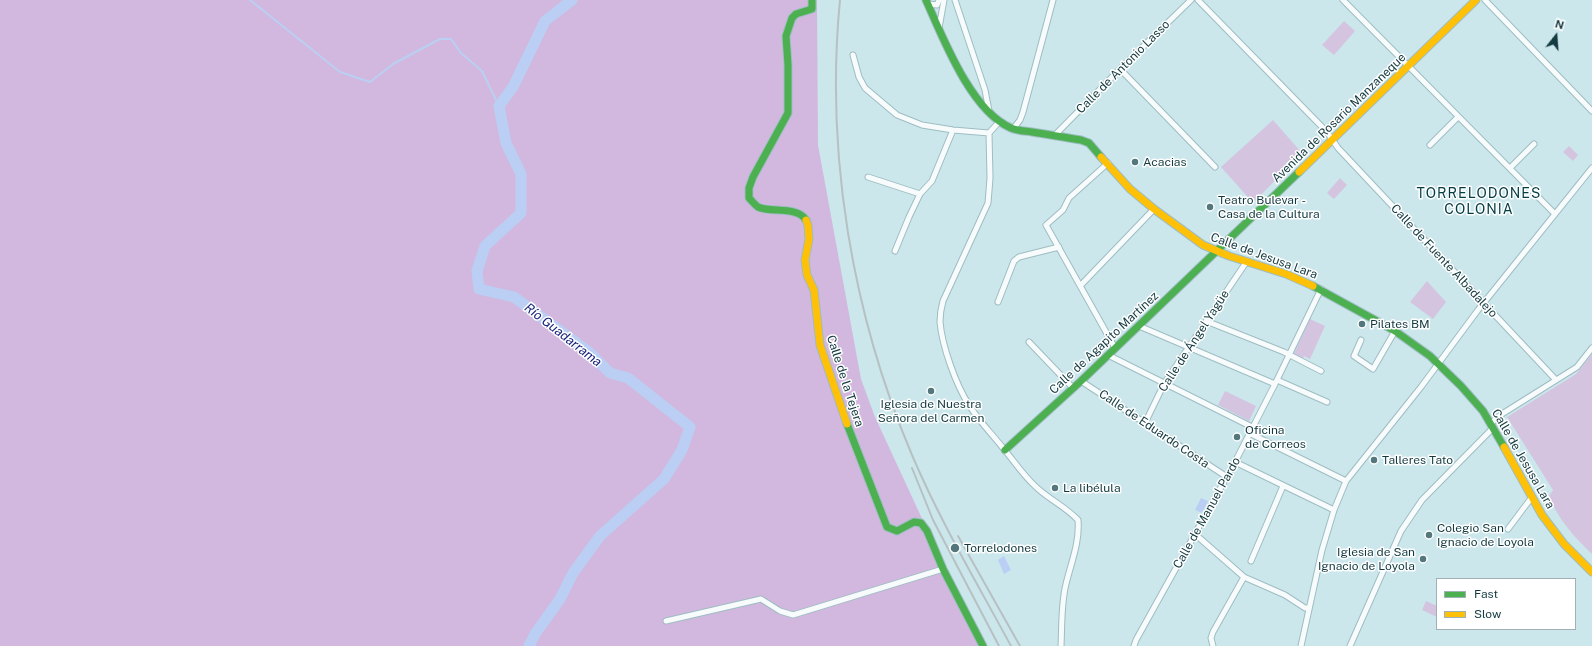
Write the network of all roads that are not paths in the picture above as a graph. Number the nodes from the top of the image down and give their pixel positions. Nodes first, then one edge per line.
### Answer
1 (812, 0) edge
2 (940, 0) edge
3 (944, 0) edge
4 (955, 0) edge
5 (1053, 0) edge
6 (1191, 0) edge
7 (1198, 0) edge
8 (1343, 0) edge
9 (1476, 0) edge
10 (1485, 0) edge
11 (928, 2) edge
12 (939, 28) junction
13 (853, 55) dead end
14 (1408, 66) junction
15 (1120, 69) junction
16 (1592, 111) edge
17 (989, 112) junction
18 (1458, 117) junction
19 (999, 122) junction
20 (1013, 129) junction
21 (953, 130) junction
22 (990, 133) junction
23 (1055, 135) junction
24 (1333, 140) junction
25 (1534, 144) dead end
26 (1430, 145) dead end
27 (1108, 163) junction
28 (1215, 167) dead end
29 (1510, 168) junction
30 (1592, 168) edge
31 (868, 177) dead end
32 (920, 194) junction
33 (1154, 209) junction
34 (1555, 214) junction
35 (1059, 246) junction
36 (895, 252) dead end
37 (1218, 252) junction
38 (1247, 261) junction
39 (1081, 285) junction
40 (1321, 289) junction
41 (998, 302) dead end
42 (1484, 304) junction
43 (1206, 321) junction
44 (1139, 326) junction
45 (1395, 331) junction
46 (1361, 340) dead end
47 (1029, 342) dead end
48 (1188, 347) junction
49 (1115, 348) junction
50 (1592, 348) edge
51 (1108, 355) junction
52 (1289, 355) junction
53 (1438, 364) junction
54 (1321, 371) dead end
55 (1081, 380) junction
56 (1556, 380) junction
57 (1276, 382) junction
58 (1164, 384) junction
59 (1073, 388) junction
60 (1327, 402) dead end
61 (1145, 423) junction
62 (1492, 426) junction
63 (1251, 430) junction
64 (1005, 450) junction
65 (1235, 462) junction
66 (1227, 477) junction
67 (1346, 481) junction
68 (1283, 486) junction
69 (1532, 497) junction
70 (1334, 510) junction
71 (1508, 529) dead end
72 (1196, 535) junction
73 (1251, 561) dead end
74 (943, 569) junction
75 (1592, 572) edge
76 (1244, 577) junction
77 (1309, 608) junction
78 (666, 621) dead end
79 (983, 646) edge
80 (1061, 646) edge
81 (1134, 646) edge
82 (1213, 646) edge
83 (1301, 646) edge
84 (1350, 646) edge

1 - 74 street, Calle de la Tejera
2 - 11 street
3 - 12 street
4 - 17 street
5 - 20 street
6 - 15 street, Calle de Antonio Lasso
7 - 24 street, Calle de Fuente Albadalejo
8 - 14 street
9 - 14 street, Avenida de Rosario Manzaneque
10 - 16 street
11 - 12 street
12 - 17 street
13 - 21 street
14 - 18 street
14 - 24 street, Avenida de Rosario Manzaneque
15 - 23 street, Calle de Antonio Lasso
15 - 28 street
17 - 19 street
18 - 26 street
18 - 29 street
19 - 20 street
19 - 22 street
20 - 23 street
21 - 22 street
21 - 32 street
22 - 64 street
23 - 27 street, Calle de Jesusa Lara
24 - 37 street, Avenida de Rosario Manzaneque
24 - 42 street, Calle de Fuente Albadalejo
25 - 29 street
27 - 33 street, Calle de Jesusa Lara
27 - 35 street
29 - 34 street
30 - 34 street
31 - 32 street
32 - 36 street
33 - 37 street, Calle de Jesusa Lara
33 - 39 street
34 - 42 street
35 - 39 street
35 - 41 street
37 - 38 street, Calle de Jesusa Lara
37 - 44 street, Calle de Agapito Martínez
38 - 40 street, Calle de Jesusa Lara
38 - 43 street, Calle de Ángel Yagüe
39 - 49 street
40 - 45 street, Calle de Jesusa Lara
40 - 52 street, Calle de Manuel Pardo
42 - 53 street
42 - 56 street, Calle de Fuente Albadalejo
43 - 48 street, Calle de Ángel Yagüe
43 - 52 street
44 - 48 street
44 - 49 street, Calle de Agapito Martínez
45 - 46 street
45 - 53 street, Calle de Jesusa Lara
47 - 59 street
48 - 57 street
48 - 58 street, Calle de Ángel Yagüe
49 - 51 street, Calle de Agapito Martínez
50 - 56 street
51 - 55 street, Calle de Agapito Martínez
51 - 58 street
52 - 54 street
52 - 57 street, Calle de Manuel Pardo
53 - 62 street, Calle de Jesusa Lara
53 - 67 street
55 - 59 street, Calle de Agapito Martínez
55 - 61 street, Calle de Eduardo Costa
56 - 62 street
57 - 60 street
57 - 63 street, Calle de Manuel Pardo
58 - 61 street, Calle de Ángel Yagüe
58 - 63 street
59 - 64 street, Calle de Agapito Martínez
61 - 66 street, Calle de Eduardo Costa
62 - 69 street, Calle de Jesusa Lara
62 - 84 street
63 - 65 street, Calle de Manuel Pardo
63 - 67 street
64 - 80 street
65 - 66 street, Calle de Manuel Pardo
65 - 68 street
66 - 72 street, Calle de Manuel Pardo
67 - 70 street
68 - 70 street
68 - 73 street
69 - 71 street
69 - 75 street, Calle de Jesusa Lara
70 - 77 street
72 - 76 street
72 - 81 street, Calle de Manuel Pardo
74 - 78 street
74 - 79 street, Calle de la Tejera
76 - 77 street
76 - 82 street
77 - 83 street

